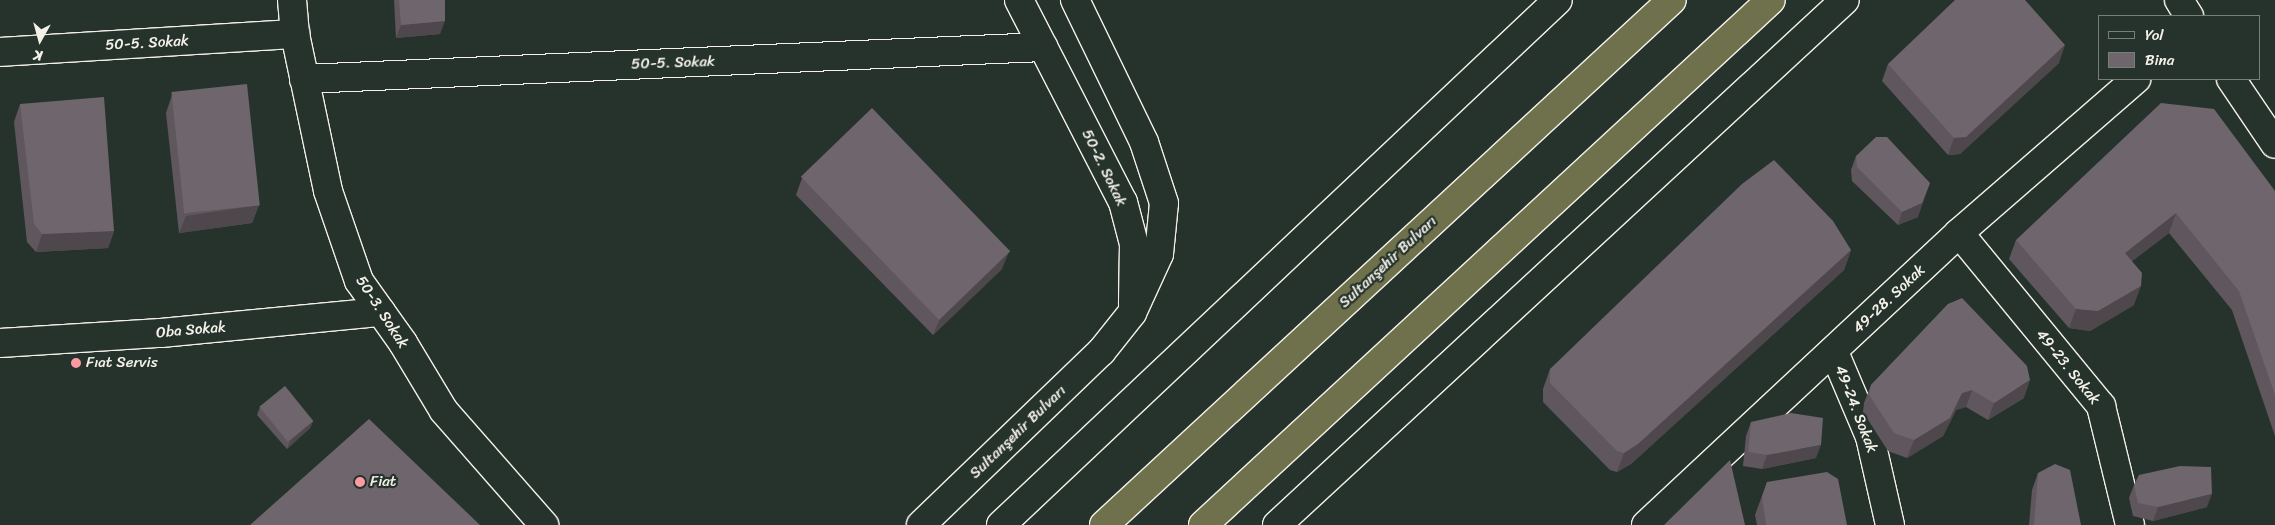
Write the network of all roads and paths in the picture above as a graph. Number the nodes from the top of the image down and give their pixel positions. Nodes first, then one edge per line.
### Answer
1 (292, 0) edge
2 (1019, 0) edge
3 (1076, 0) edge
4 (1558, 0) edge
5 (1672, 0) edge
6 (1771, 0) edge
7 (1845, 0) edge
8 (2179, 0) edge
9 (2188, 15) edge
10 (295, 34) junction
11 (1043, 47) junction
12 (0, 52) edge
13 (304, 78) junction
14 (2135, 80) edge
15 (2232, 80) edge
16 (2275, 144) edge
17 (1959, 233) junction
18 (381, 312) junction
19 (1132, 313) junction
20 (0, 342) edge
21 (1834, 352) junction
22 (544, 525) edge
23 (921, 525) edge
24 (1001, 525) edge
25 (1104, 525) edge
26 (1203, 525) edge
27 (1277, 525) edge
28 (1646, 525) edge
29 (1890, 525) edge
30 (2130, 525) edge

1 - 10 street, 50-3. Sokak
2 - 11 street, 50-2. Sokak
3 - 19 street
4 - 24 street
5 - 25 highway, Sultanşehir Bulvarı
6 - 26 highway
7 - 27 street
8 - 9 street
10 - 12 street, 50-5. Sokak
10 - 13 street, 50-3. Sokak
11 - 13 street, 50-5. Sokak
11 - 19 street, 50-2. Sokak
13 - 18 street, 50-3. Sokak
14 - 17 street, 49-28. Sokak
15 - 16 street
17 - 21 street, 49-28. Sokak
17 - 30 street, 49-23. Sokak
18 - 20 street, Oba Sokak
18 - 22 street, 50-3. Sokak
19 - 23 street, Sultanşehir Bulvarı
21 - 28 street, 49-28. Sokak
21 - 29 street, 49-24. Sokak

